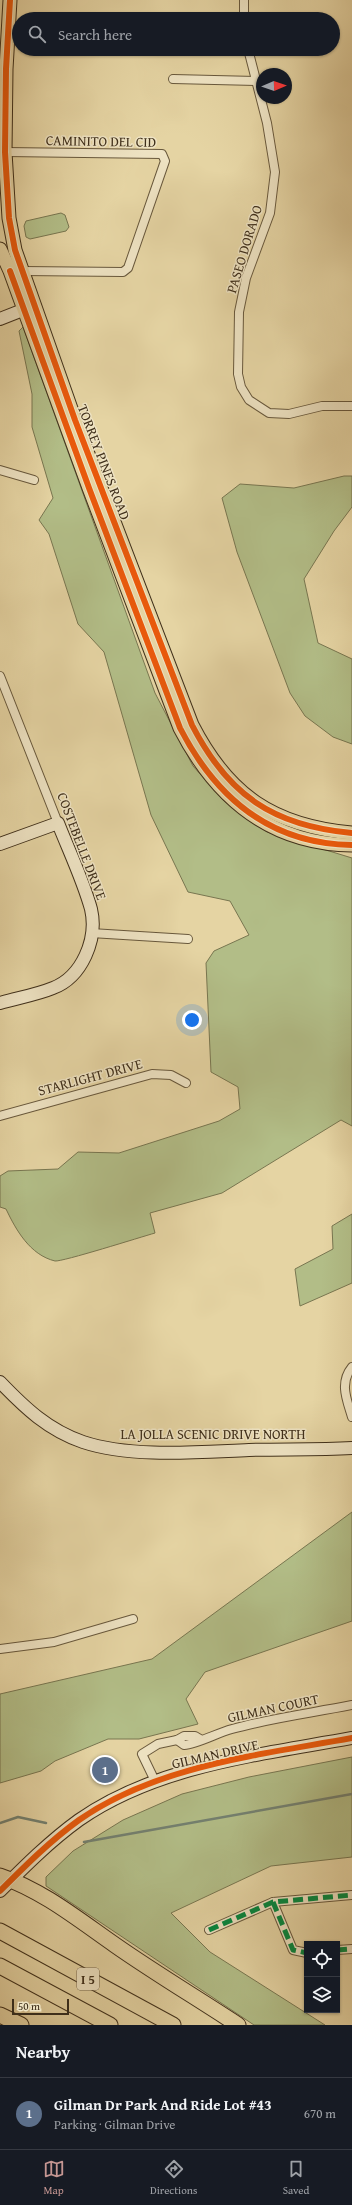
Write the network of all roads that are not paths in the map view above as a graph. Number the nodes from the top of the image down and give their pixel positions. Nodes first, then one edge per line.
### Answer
1 (10, 0) edge
2 (244, 0) edge
3 (244, 12) edge
4 (250, 56) edge
5 (6, 69) junction
6 (173, 79) dead end
7 (256, 81) joint
8 (0, 103) edge
9 (262, 104) edge
10 (5, 152) junction
11 (0, 228) edge
12 (0, 249) edge
13 (15, 250) junction
14 (22, 271) junction
15 (29, 308) junction
16 (0, 319) edge
17 (352, 406) edge
18 (0, 470) edge
19 (34, 480) dead end
20 (0, 676) edge
21 (58, 823) junction
22 (352, 833) edge
23 (0, 844) edge
24 (352, 845) edge
25 (91, 933) junction
26 (188, 939) dead end
27 (0, 1003) edge
28 (186, 1083) dead end
29 (0, 1116) edge
30 (352, 1367) edge
31 (0, 1382) edge
32 (352, 1417) edge
33 (352, 1448) edge
34 (134, 1619) dead end
35 (0, 1649) edge
36 (352, 1705) edge
37 (352, 1738) edge
38 (155, 1781) junction
39 (6, 1878) edge
40 (0, 1891) edge
41 (352, 1895) edge
42 (273, 1902) junction
43 (209, 1930) dead end
44 (1, 1931) edge
45 (352, 1949) edge
46 (340, 1950) edge
47 (304, 1952) edge
48 (0, 1966) edge
49 (0, 2015) edge
50 (21, 2025) edge
51 (110, 2025) edge
52 (173, 2025) edge
53 (238, 2025) edge

1 - 5 main road, TORREY PINES ROAD
2 - 3 street
4 - 7 street, PASEO DORADO
5 - 8 main road
5 - 10 main road, TORREY PINES ROAD
6 - 7 street
9 - 17 street, PASEO DORADO
10 - 13 main road, TORREY PINES ROAD
10 - 14 street, CAMINITO DEL CID
11 - 13 main road
12 - 15 main road, TORREY PINES ROAD
13 - 14 main road, TORREY PINES ROAD
14 - 15 main road, TORREY PINES ROAD
15 - 16 main road
15 - 22 main road, TORREY PINES ROAD
15 - 24 main road, TORREY PINES ROAD
18 - 19 street
20 - 21 street, COSTEBELLE DRIVE
21 - 23 main road
21 - 25 main road, COSTEBELLE DRIVE
25 - 26 street
25 - 27 main road, COSTEBELLE DRIVE
28 - 29 street, STARLIGHT DRIVE
30 - 32 street
31 - 33 main road, LA JOLLA SCENIC DRIVE NORTH
34 - 35 street
36 - 38 street, GILMAN COURT
37 - 38 main road, GILMAN DRIVE
38 - 39 main road, GILMAN DRIVE
39 - 40 main road, GILMAN DRIVE
39 - 53 highway
41 - 42 street
42 - 43 street
42 - 47 street
44 - 52 highway, I 5
45 - 46 street
48 - 51 highway, I 5
49 - 50 highway

